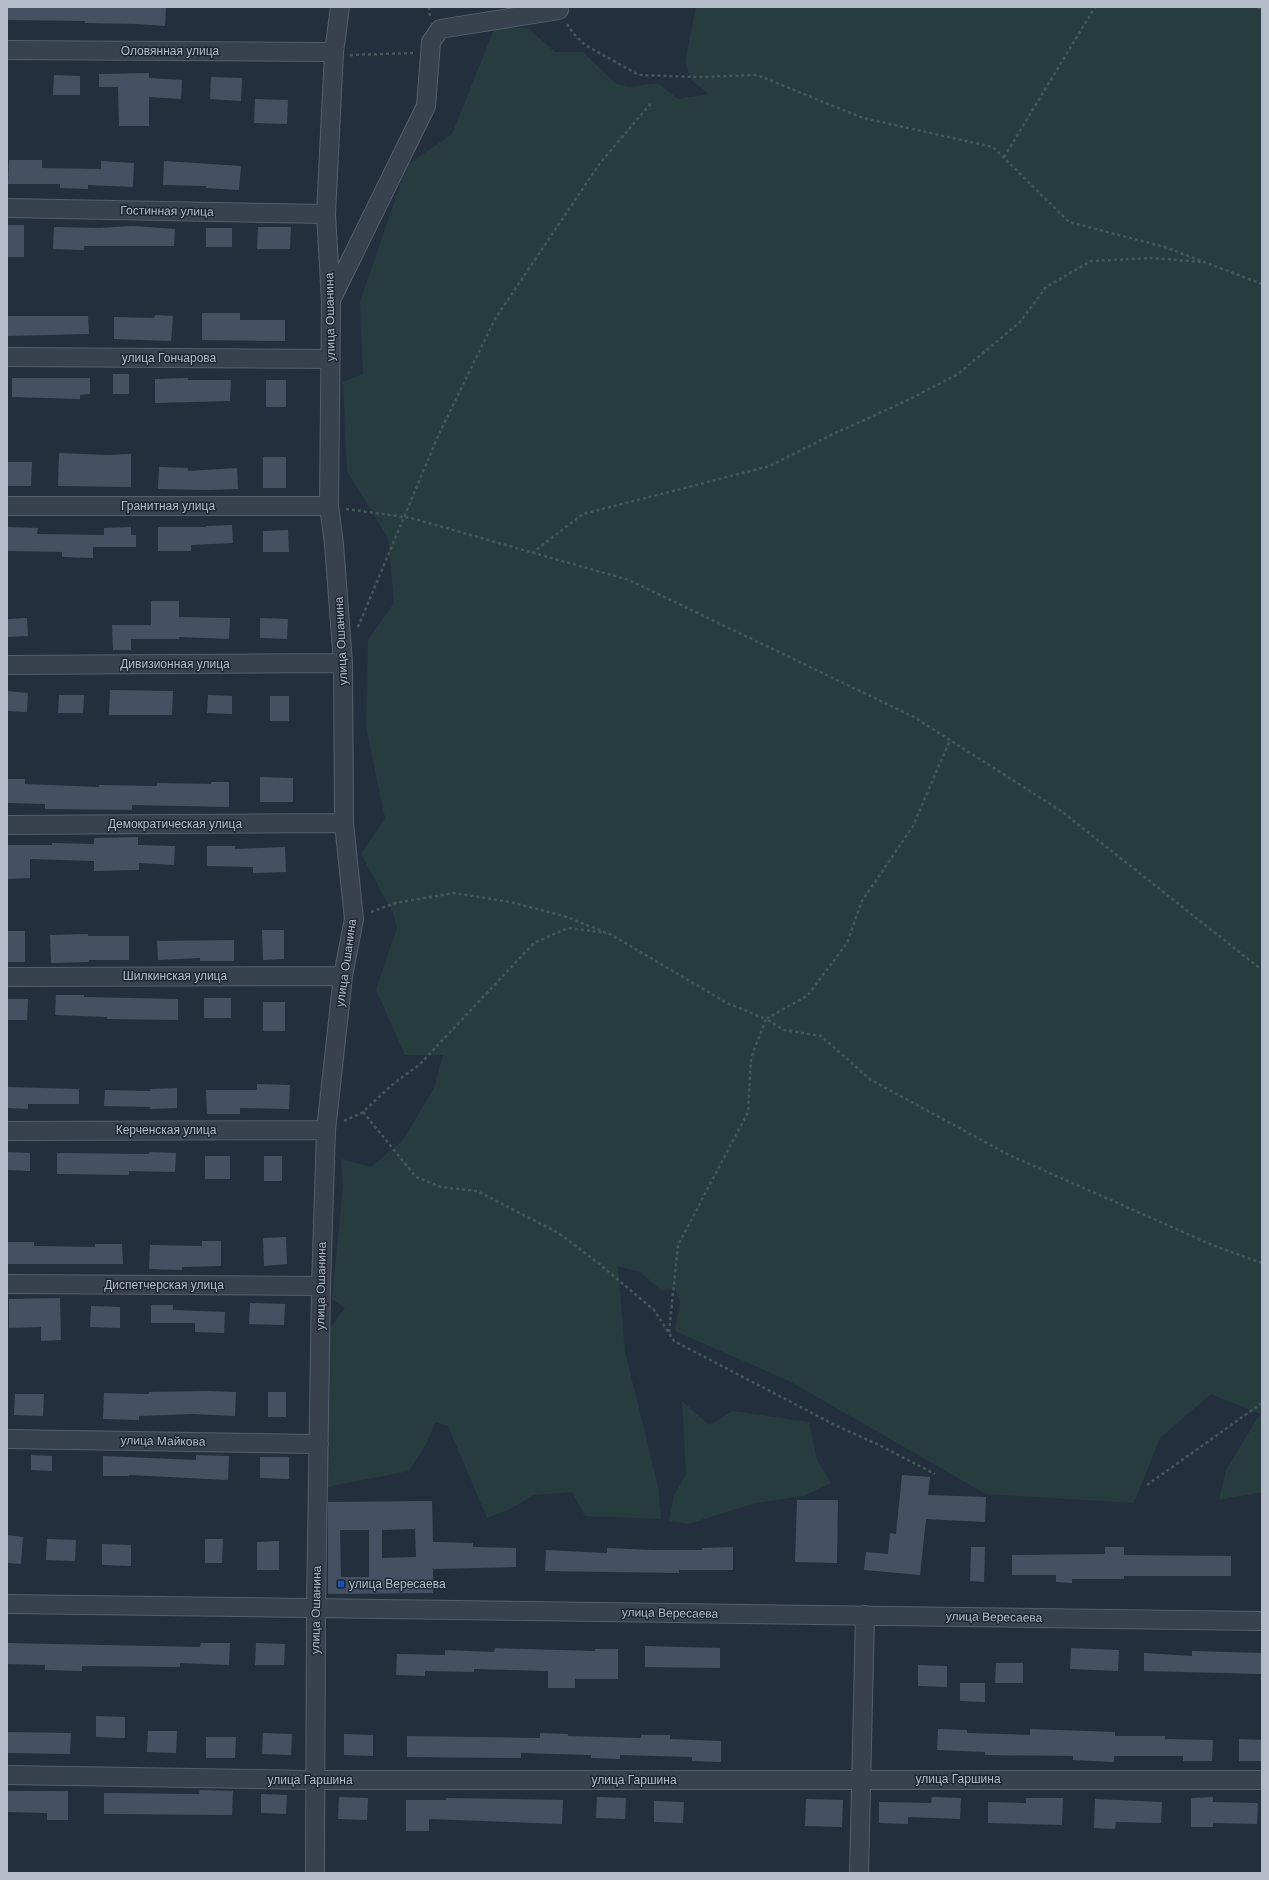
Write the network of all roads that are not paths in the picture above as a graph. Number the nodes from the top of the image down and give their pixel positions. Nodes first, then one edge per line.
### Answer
1 (340, 7) edge
2 (559, 10) road end
3 (7, 50) edge
4 (334, 52) junction
5 (7, 208) edge
6 (326, 214) junction
7 (331, 300) junction
8 (7, 357) edge
9 (331, 359) junction
10 (7, 506) edge
11 (329, 506) junction
12 (343, 663) junction
13 (7, 665) edge
14 (344, 823) junction
15 (7, 825) edge
16 (343, 976) junction
17 (7, 977) edge
18 (326, 1130) junction
19 (7, 1131) edge
20 (7, 1284) edge
21 (321, 1286) junction
22 (7, 1439) edge
23 (319, 1444) junction
24 (7, 1604) edge
25 (316, 1607) junction
26 (865, 1615) junction
27 (1262, 1621) edge
28 (7, 1775) edge
29 (862, 1779) junction
30 (314, 1780) junction
31 (1262, 1780) edge
32 (315, 1873) edge
33 (859, 1873) edge

1 - 4 street, улица Ошанина
2 - 7 street
3 - 4 street, Оловянная улица
4 - 6 street, улица Ошанина
5 - 6 street, Гостинная улица
6 - 7 street, улица Ошанина
7 - 9 street, улица Ошанина
8 - 9 street, улица Гончарова
9 - 11 street, улица Ошанина
10 - 11 street, Гранитная улица
11 - 12 street, улица Ошанина
12 - 13 street, Дивизионная улица
12 - 14 street, улица Ошанина
14 - 15 street, Демократическая улица
14 - 16 street, улица Ошанина
16 - 17 street, Шилкинская улица
16 - 18 street, улица Ошанина
18 - 19 street, Керченская улица
18 - 21 street, улица Ошанина
20 - 21 street, Диспетчерская улица
21 - 23 street, улица Ошанина
22 - 23 street, улица Майкова
23 - 25 street, улица Ошанина
24 - 25 street, улица Вересаева
25 - 26 street, улица Вересаева
25 - 30 street, улица Ошанина
26 - 27 street, улица Вересаева
26 - 29 street
28 - 30 street, улица Гаршина
29 - 30 street, улица Гаршина
29 - 31 street, улица Гаршина
29 - 33 street
30 - 32 street, улица Ошанина

